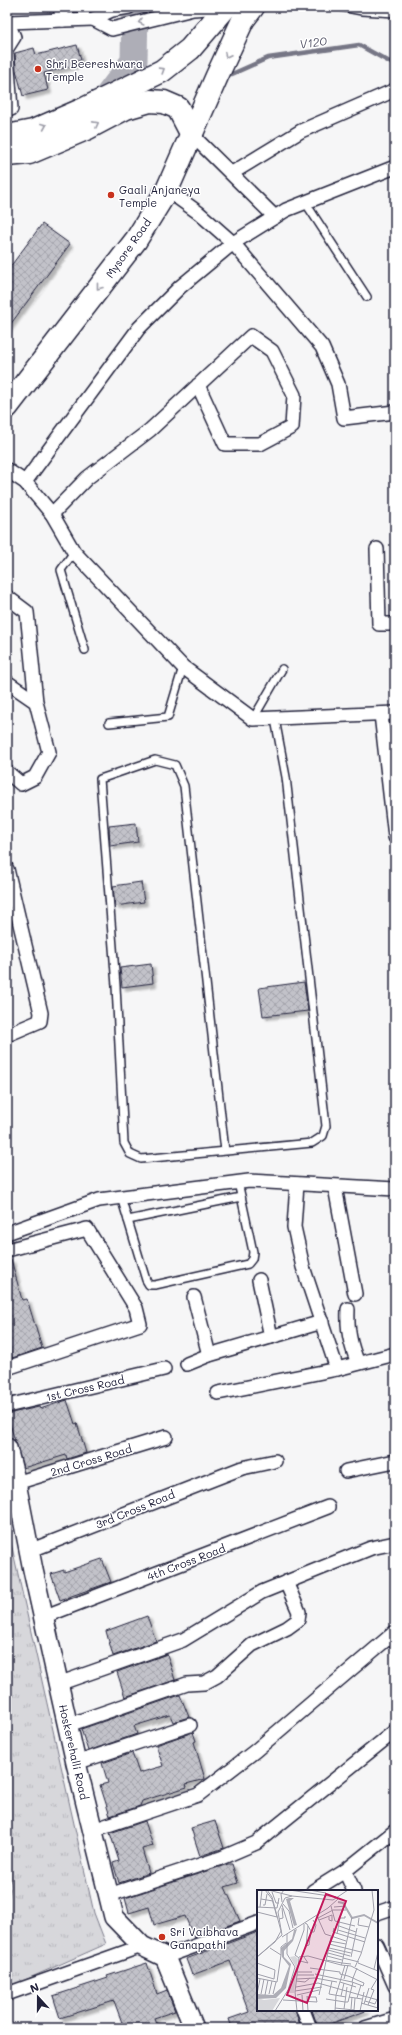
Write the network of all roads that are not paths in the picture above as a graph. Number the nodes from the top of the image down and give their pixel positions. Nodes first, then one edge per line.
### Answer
1 (60, 7) edge
2 (129, 7) edge
3 (223, 7) edge
4 (342, 7) edge
5 (237, 10) edge
6 (395, 13) edge
7 (63, 20) junction
8 (93, 20) junction
9 (7, 22) edge
10 (7, 48) edge
11 (7, 55) edge
12 (395, 90) edge
13 (7, 110) edge
14 (192, 135) junction
15 (7, 136) edge
16 (7, 156) edge
17 (395, 169) edge
18 (232, 173) junction
19 (167, 190) junction
20 (305, 202) junction
21 (275, 217) junction
22 (233, 243) junction
23 (367, 297) dead end
24 (198, 385) junction
25 (7, 407) edge
26 (395, 412) edge
27 (7, 470) edge
28 (25, 482) junction
29 (52, 514) junction
30 (377, 549) dead end
31 (74, 552) junction
32 (7, 597) edge
33 (395, 624) edge
34 (85, 650) dead end
35 (183, 667) junction
36 (282, 669) dead end
37 (7, 682) edge
38 (36, 702) junction
39 (381, 714) junction
40 (395, 714) edge
41 (253, 719) junction
42 (275, 719) junction
43 (109, 723) dead end
44 (7, 772) edge
45 (392, 789) edge
46 (395, 837) edge
47 (7, 869) edge
48 (7, 1035) edge
49 (225, 1151) junction
50 (238, 1182) junction
51 (297, 1184) junction
52 (335, 1187) junction
53 (395, 1189) edge
54 (121, 1197) junction
55 (241, 1197) junction
56 (128, 1220) junction
57 (7, 1233) edge
58 (7, 1250) edge
59 (259, 1280) dead end
60 (355, 1294) dead end
61 (194, 1297) dead end
62 (348, 1309) dead end
63 (322, 1322) junction
64 (271, 1337) junction
65 (395, 1354) edge
66 (209, 1356) junction
67 (358, 1363) junction
68 (187, 1364) dead end
69 (7, 1368) edge
70 (164, 1369) dead end
71 (337, 1369) junction
72 (218, 1393) dead end
73 (7, 1406) edge
74 (166, 1437) dead end
75 (7, 1448) edge
76 (275, 1461) dead end
77 (395, 1461) edge
78 (346, 1471) dead end
79 (16, 1483) junction
80 (328, 1507) dead end
81 (395, 1543) edge
82 (29, 1551) junction
83 (286, 1582) junction
84 (43, 1618) junction
85 (395, 1632) edge
86 (58, 1684) junction
87 (68, 1725) junction
88 (190, 1725) dead end
89 (395, 1731) edge
90 (76, 1763) junction
91 (93, 1830) junction
92 (395, 1831) edge
93 (345, 1871) junction
94 (314, 1890) edge
95 (354, 1890) edge
96 (109, 1895) junction
97 (395, 1907) edge
98 (378, 1913) edge
99 (257, 1923) edge
100 (142, 1946) junction
101 (378, 1947) edge
102 (165, 1957) junction
103 (395, 1986) edge
104 (7, 1994) edge
105 (303, 2011) edge
106 (395, 2019) edge
107 (194, 2028) edge
108 (310, 2028) edge
109 (365, 2028) edge

1 - 7 street
2 - 8 street
3 -> 8 street
4 - 6 lane
5 -> 14 highway, Mysore Road
15 -> 5 highway
7 - 8 street
7 - 9 street
9 - 10 street
11 - 13 street
12 - 18 street
16 -> 14 highway
14 - 18 street
14 - 19 highway, Mysore Road
17 - 20 street
18 - 21 street
19 - 22 street
19 -> 25 highway, Mysore Road
20 - 21 street
20 - 23 lane
21 - 22 street
22 - 26 street
22 - 28 street
24 - 24 street
24 - 29 street
27 - 28 street
28 - 29 street
29 - 31 street
30 - 33 street
31 - 34 lane
31 - 35 street
32 - 38 street
35 - 41 street
35 - 43 lane
36 - 41 lane
37 - 38 street
38 - 44 street
39 - 40 street
39 - 42 street
39 - 45 street
41 - 42 street
42 - 49 lane
45 - 46 street
47 - 48 street
49 - 49 lane
50 - 51 street
50 - 54 street
50 - 55 lane
51 - 52 street
51 - 63 street
52 - 53 street
52 - 60 street
54 - 56 lane
54 - 57 street
55 - 56 lane
55 - 56 lane
58 - 69 street
59 - 64 street
61 - 66 street
62 - 67 street
63 - 64 street
63 - 71 street
64 - 66 street
65 - 67 street
66 - 68 street
67 - 71 street
70 - 73 street, 1st Cross Road
71 - 72 street
74 - 79 street, 2nd Cross Road
75 - 79 street, Hoskerehalli Road
76 - 82 street, 3rd Cross Road
77 - 78 street
79 - 82 street, Hoskerehalli Road
80 - 84 street, 4th Cross Road
81 - 83 street
82 - 84 street, Hoskerehalli Road
83 - 86 street
83 - 87 street
84 - 86 street, Hoskerehalli Road
85 - 91 street
86 - 87 street, Hoskerehalli Road
87 - 90 street, Hoskerehalli Road
88 - 90 street
89 - 96 street
90 - 91 street, Hoskerehalli Road
91 - 96 street, Hoskerehalli Road
92 - 93 street
93 - 94 street
93 - 95 street
96 - 100 street, Hoskerehalli Road
97 - 98 street
99 - 102 street
100 - 102 street, Hoskerehalli Road
100 - 104 street
101 - 103 street
102 - 107 street
105 - 108 street
106 - 109 street

